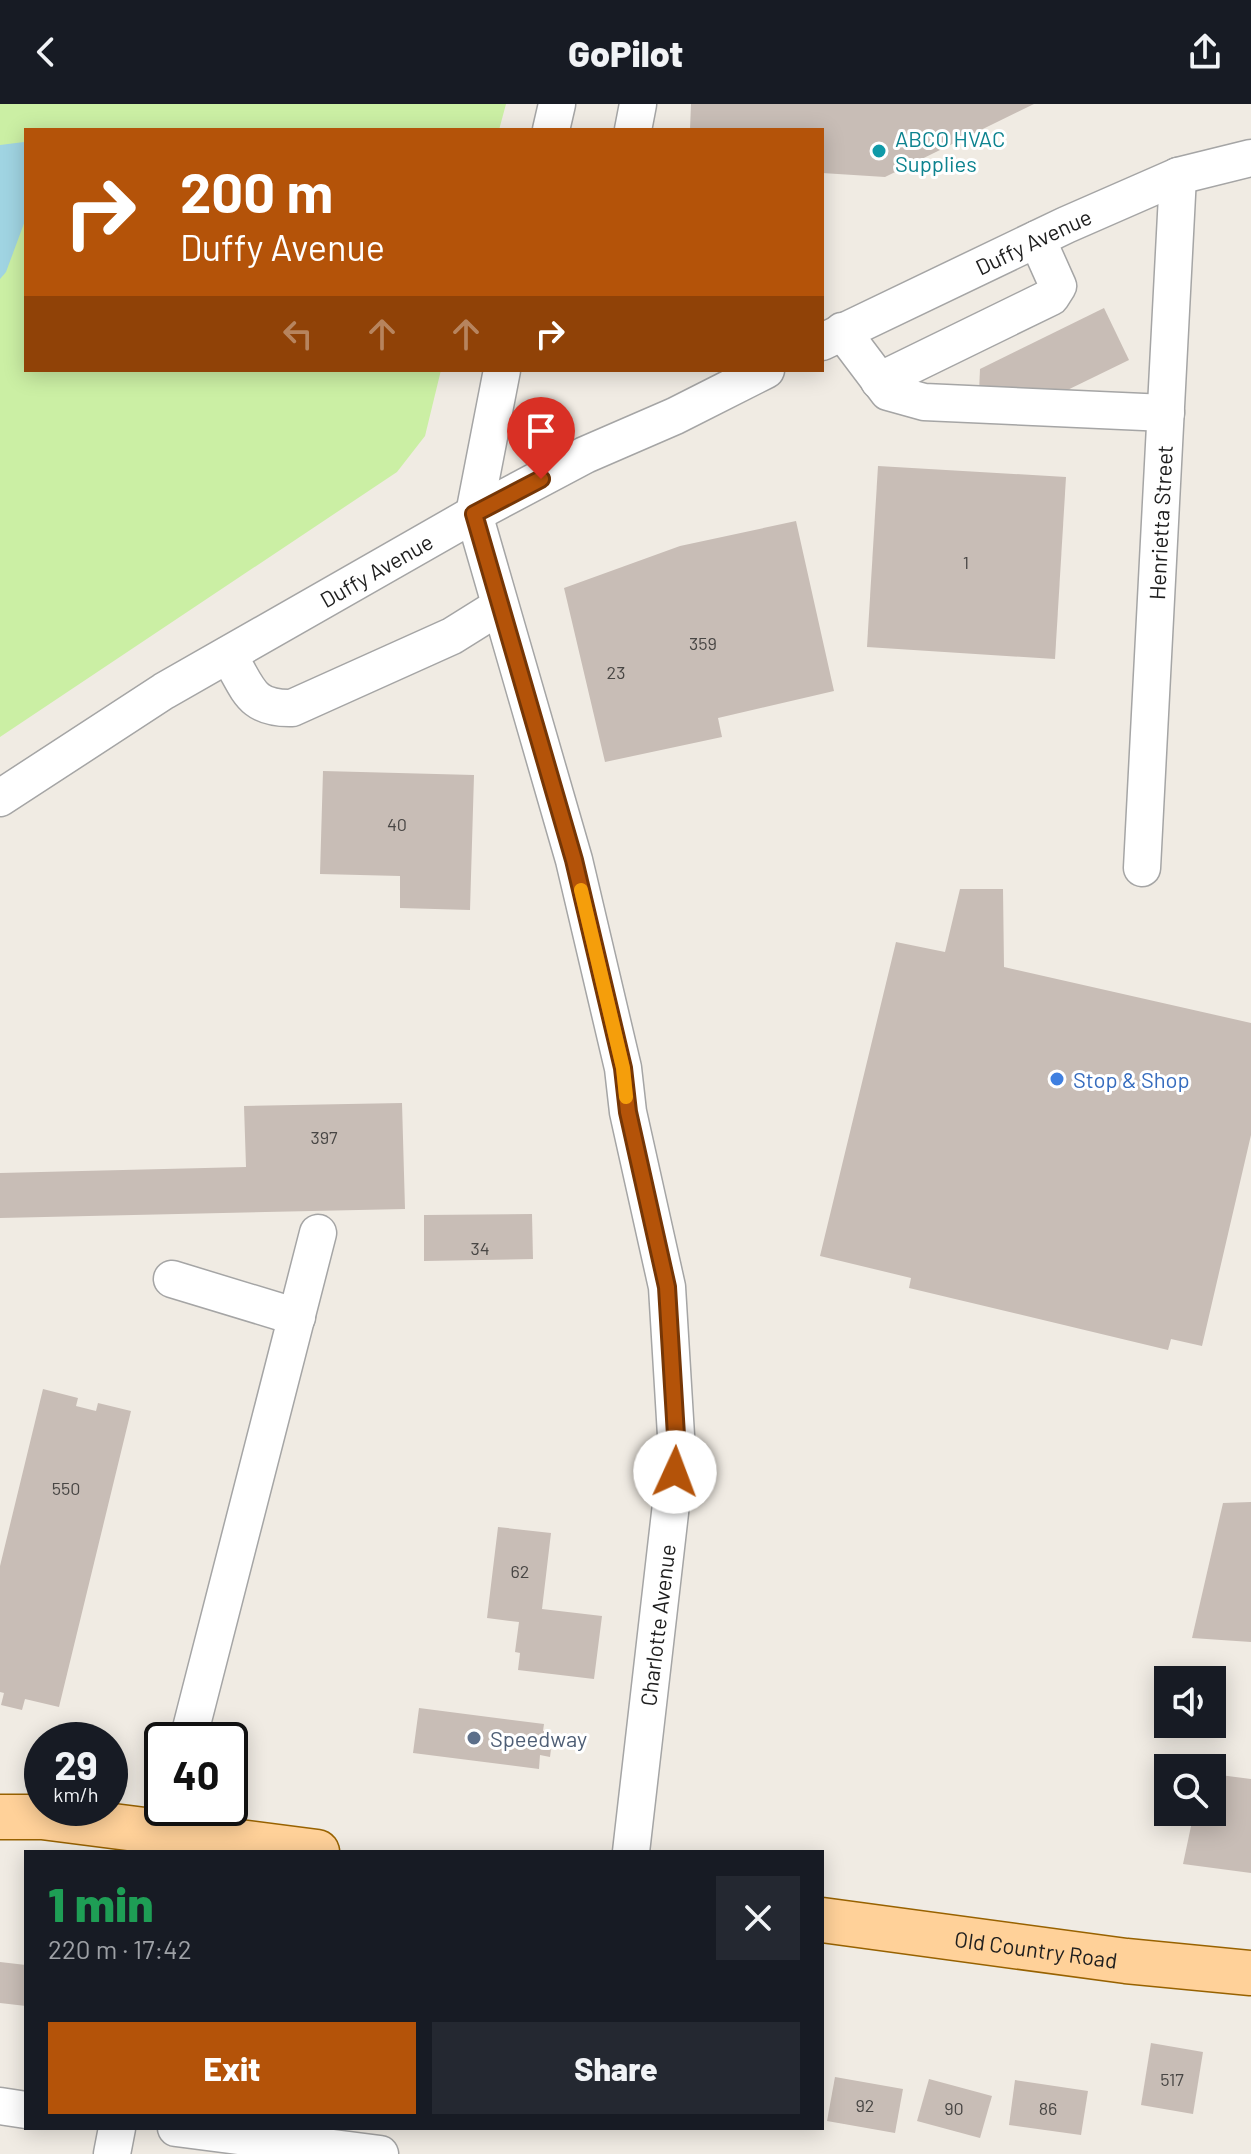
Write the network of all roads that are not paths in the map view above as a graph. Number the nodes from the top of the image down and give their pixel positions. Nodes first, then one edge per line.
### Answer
1 (557, 104) edge
2 (638, 104) edge
3 (551, 128) edge
4 (633, 128) edge
5 (1251, 158) edge
6 (1178, 176) junction
7 (1037, 239) junction
8 (832, 336) edge
9 (502, 372) edge
10 (762, 372) edge
11 (879, 381) junction
12 (1166, 413) junction
13 (474, 514) junction
14 (500, 606) junction
15 (228, 655) junction
16 (0, 798) edge
17 (1142, 868) dead end
18 (318, 1233) dead end
19 (172, 1279) dead end
20 (297, 1317) junction
21 (193, 1722) edge
22 (0, 1805) edge
23 (21, 1817) edge
24 (144, 1820) edge
25 (194, 1826) edge
26 (308, 1850) edge
27 (631, 1850) edge
28 (824, 1920) edge
29 (1251, 1973) edge
30 (0, 2106) edge
31 (24, 2110) edge
32 (117, 2130) edge
33 (214, 2130) edge
34 (289, 2134) edge
35 (112, 2154) edge
36 (380, 2154) edge

1 - 3 street
2 - 4 street
5 - 6 street, Duffy Avenue
6 - 7 street, Duffy Avenue
6 - 12 street, Henrietta Street
7 - 8 street, Duffy Avenue
7 - 11 street
8 - 11 street
9 - 13 street, Charlotte Avenue
10 - 13 street, Duffy Avenue
11 - 12 street
12 - 17 street, Henrietta Street
13 - 14 street, Charlotte Avenue
13 - 15 street, Duffy Avenue
14 - 15 street
14 - 27 street, Charlotte Avenue
15 - 16 street, Duffy Avenue
18 - 20 street
19 - 20 street
20 - 21 street
22 - 23 main road
23 - 24 main road
25 - 26 main road
28 - 29 main road, Old Country Road
30 - 31 street
32 - 35 street
33 - 34 street
34 - 36 street

